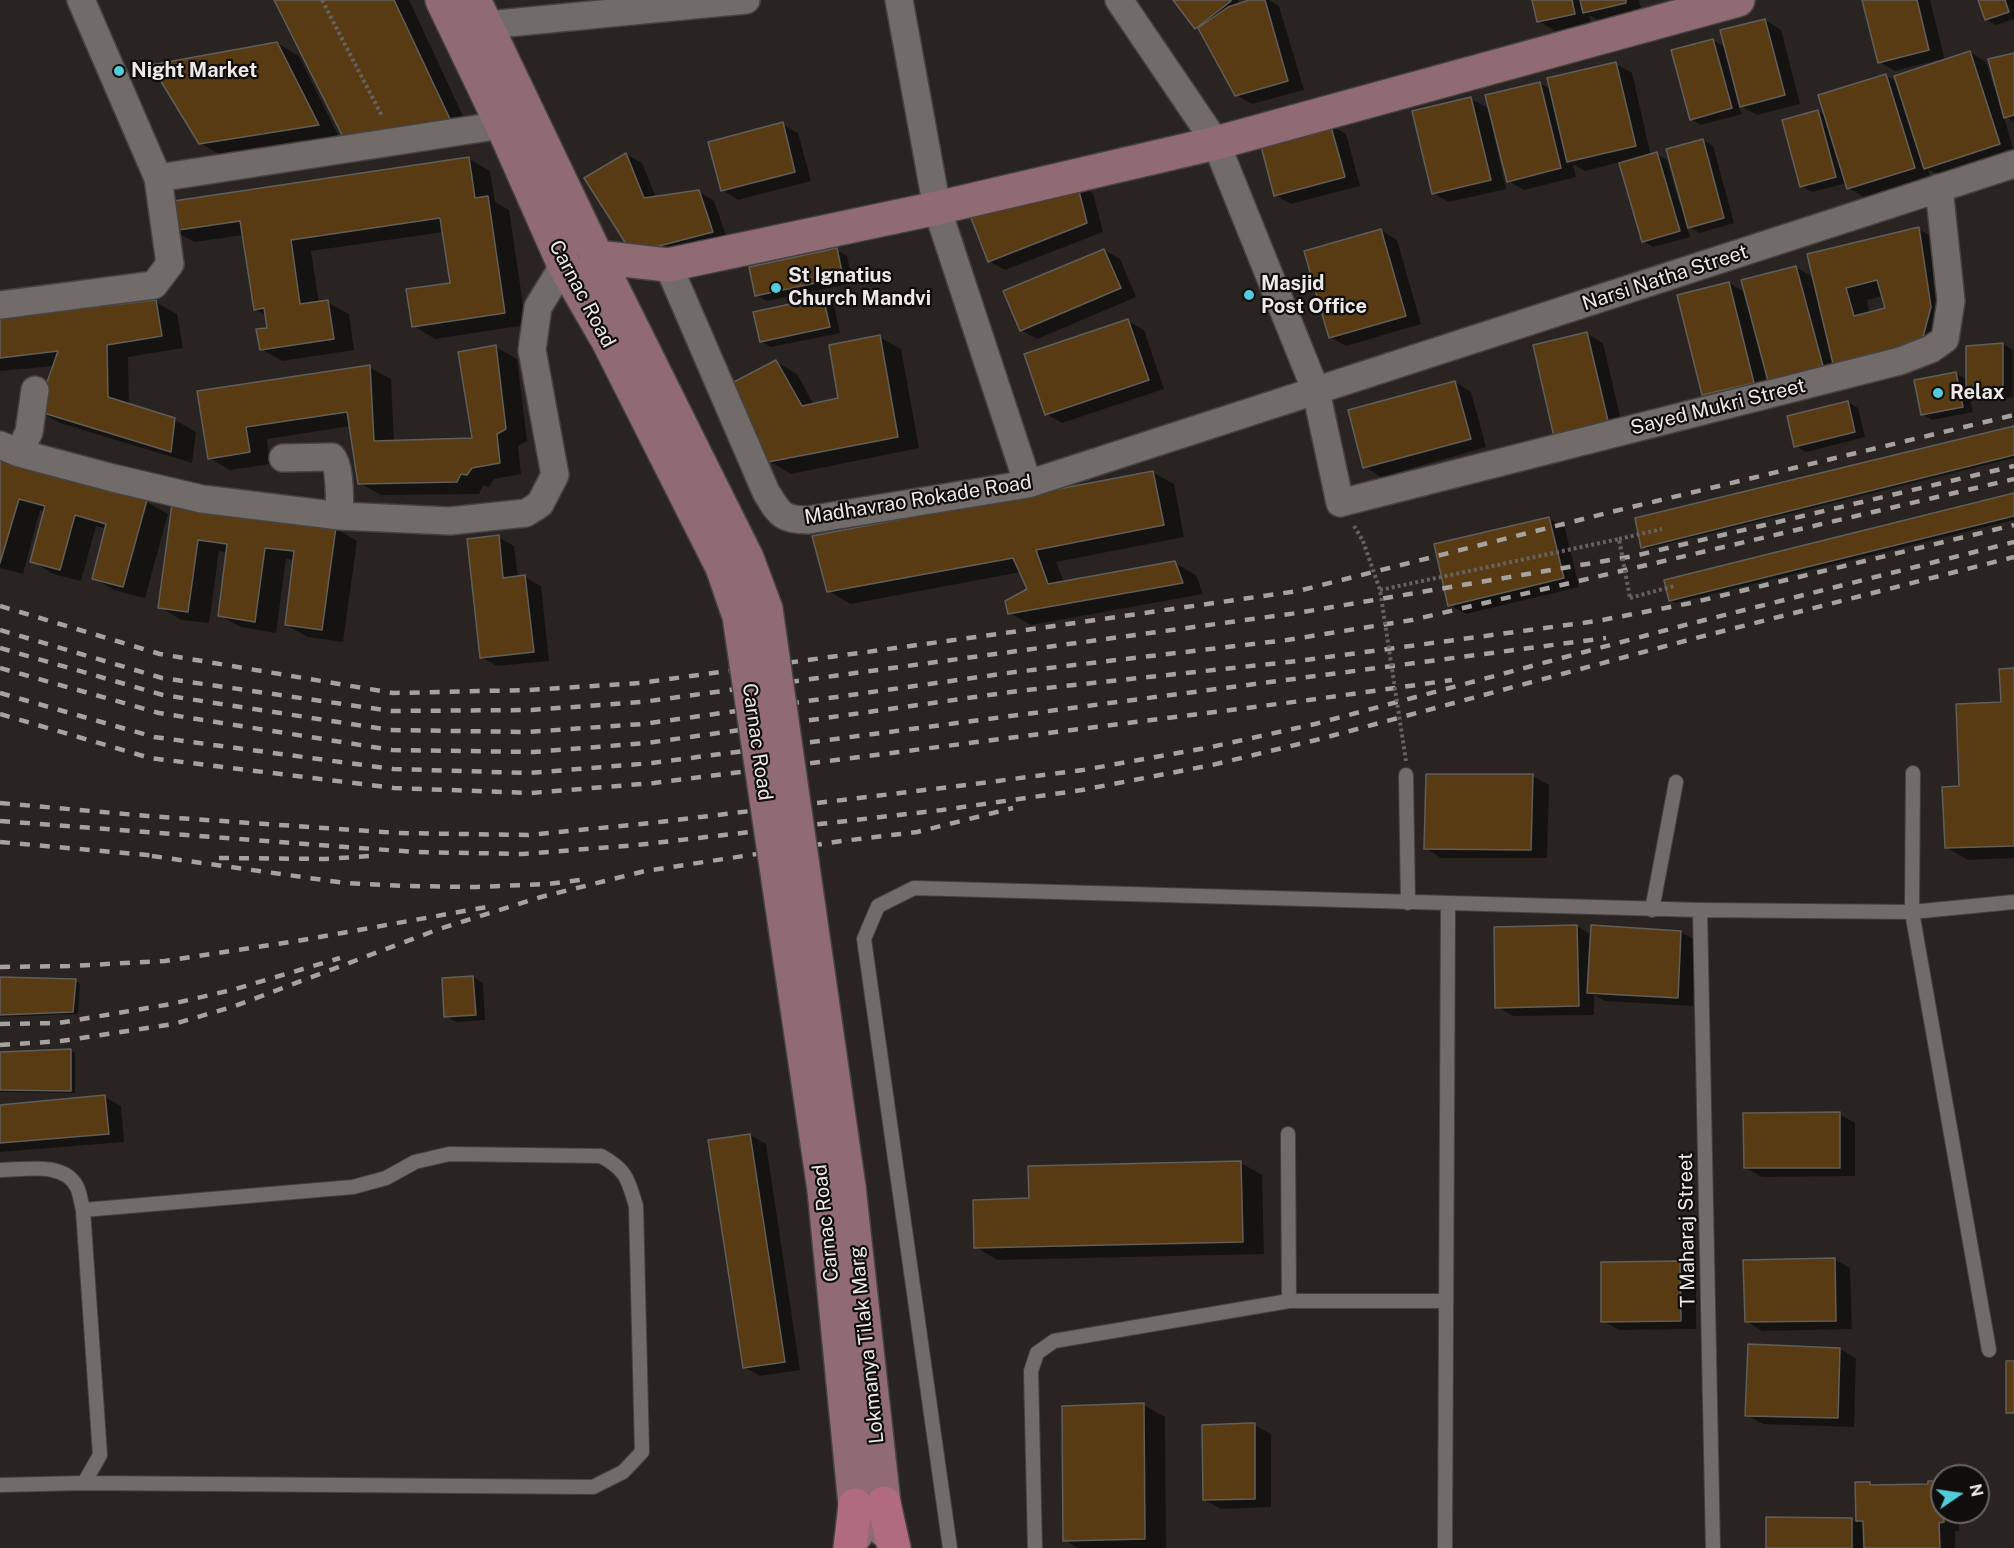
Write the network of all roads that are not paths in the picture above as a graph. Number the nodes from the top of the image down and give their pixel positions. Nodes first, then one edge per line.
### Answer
1 (81, 0) edge
2 (441, 0) edge
3 (746, 0) edge
4 (899, 0) edge
5 (1119, 0) edge
6 (1719, 3) edge
7 (481, 13) edge
8 (502, 125) junction
9 (1216, 144) junction
10 (2014, 164) edge
11 (158, 178) junction
12 (1939, 188) junction
13 (937, 207) junction
14 (597, 257) junction
15 (564, 265) junction
16 (668, 265) junction
17 (0, 305) edge
18 (35, 390) dead end
19 (1316, 391) junction
20 (9, 449) edge
21 (283, 458) dead end
22 (1028, 484) junction
23 (340, 516) junction
24 (735, 563) junction
25 (1406, 768) road end
26 (1912, 773) dead end
27 (1676, 782) dead end
28 (2014, 902) edge
29 (1408, 903) junction
30 (1448, 904) junction
31 (1652, 909) junction
32 (1700, 910) junction
33 (1912, 912) junction
34 (1288, 1134) dead end
35 (0, 1170) edge
36 (83, 1210) junction
37 (1289, 1301) junction
38 (1446, 1301) junction
39 (1989, 1350) dead end
40 (84, 1483) junction
41 (0, 1485) edge
42 (870, 1504) junction
43 (850, 1548) edge
44 (856, 1548) edge
45 (885, 1548) edge
46 (894, 1548) edge
47 (950, 1548) edge
48 (1035, 1548) edge
49 (1445, 1548) edge
50 (1713, 1548) edge

1 - 11 street
2 - 8 main road, Carnac Road
3 - 7 street
4 - 13 street
5 - 9 street
6 - 9 main road
7 - 14 main road, Carnac Road
8 - 11 street
8 - 15 main road, Carnac Road
9 - 13 main road
9 - 19 street
10 - 12 street, Narsi Natha Street
11 - 17 street
12 - 19 street, Narsi Natha Street
12 - 19 street, Sayed Mukri Street
13 - 16 main road
13 - 22 street
14 - 16 main road
14 - 24 main road, Carnac Road
15 - 23 street
15 - 24 main road, Carnac Road
16 - 22 street, Madhavrao Rokade Road
18 - 20 street
19 - 22 street, Madhavrao Rokade Road
20 - 23 street
21 - 23 street
24 - 42 main road, Carnac Road, bridge
25 - 29 lane
26 - 33 lane
27 - 31 lane
28 - 33 lane
29 - 30 lane
29 - 47 lane
30 - 31 lane
30 - 38 lane
31 - 32 lane
32 - 33 lane
32 - 50 lane, T Maharaj Street
33 - 39 lane
34 - 37 lane
35 - 36 lane
36 - 40 lane
36 - 40 lane
37 - 38 lane
37 - 48 lane
38 - 49 lane
40 - 41 lane
42 - 43 main road
42 - 44 main road, Carnac Road
42 - 45 main road, Carnac Road
42 - 46 main road

